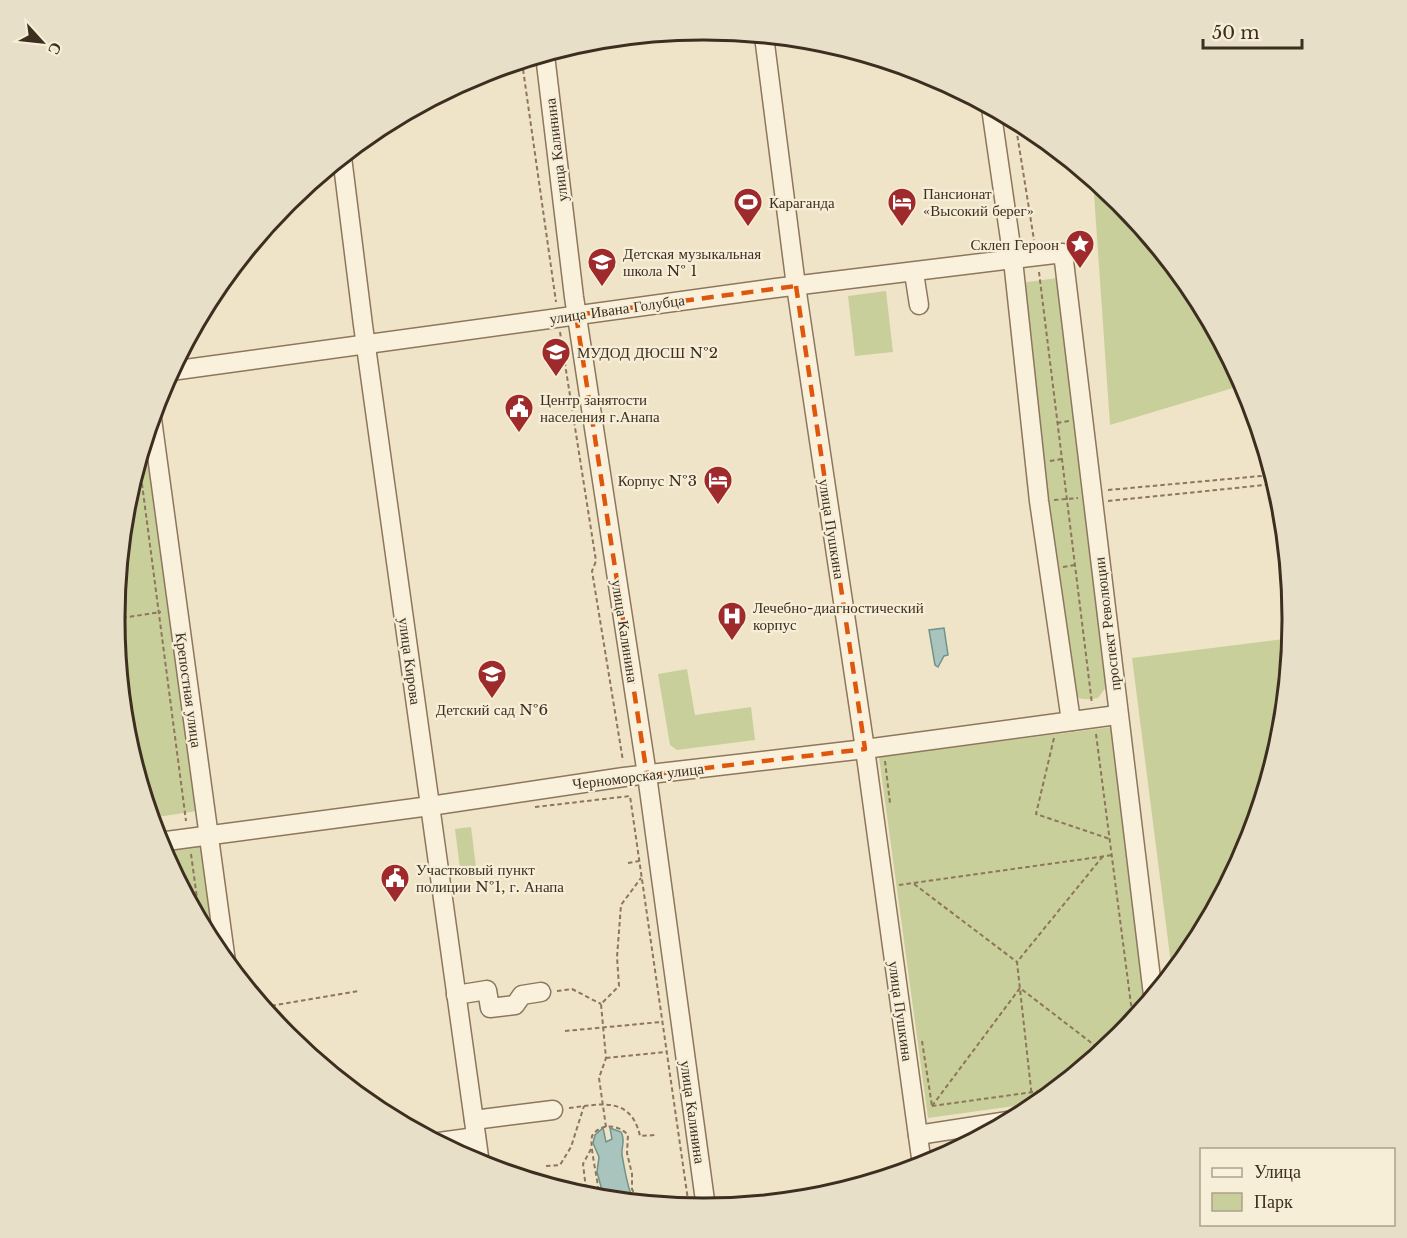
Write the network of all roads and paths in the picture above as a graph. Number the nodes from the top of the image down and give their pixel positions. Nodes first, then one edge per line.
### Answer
1 (765, 44) edge
2 (546, 62) edge
3 (523, 69) edge
4 (992, 118) edge
5 (1018, 134) edge
6 (343, 166) edge
7 (1063, 253) joint
8 (1037, 257) junction
9 (1013, 260) junction
10 (914, 273) junction
11 (796, 286) junction
12 (919, 305) dead end
13 (576, 315) junction
14 (558, 317) junction
15 (366, 345) junction
16 (182, 370) edge
17 (154, 438) edge
18 (1264, 476) edge
19 (142, 482) edge
20 (1266, 485) edge
21 (1099, 496) junction
22 (1066, 499) junction
23 (1040, 501) junction
24 (178, 609) junction
25 (159, 612) junction
26 (125, 617) edge
27 (1117, 715) junction
28 (1094, 718) junction
29 (1068, 729) junction
30 (1054, 738) junction
31 (1043, 739) dead end
32 (866, 749) junction
33 (884, 759) dead end
34 (623, 765) dead end
35 (647, 775) junction
36 (630, 796) dead end
37 (890, 805) dead end
38 (430, 806) junction
39 (209, 836) junction
40 (189, 838) junction
41 (1111, 839) junction
42 (169, 841) edge
43 (1113, 855) junction
44 (1103, 856) junction
45 (639, 861) junction
46 (628, 863) dead end
47 (641, 878) junction
48 (913, 883) junction
49 (884, 887) junction
50 (197, 897) edge
51 (223, 942) edge
52 (1017, 962) junction
53 (1152, 984) edge
54 (1020, 988) junction
55 (359, 991) dead end
56 (541, 992) joint
57 (456, 994) junction
58 (601, 1004) junction
59 (274, 1005) edge
60 (1131, 1007) edge
61 (661, 1022) junction
62 (603, 1028) junction
63 (566, 1031) dead end
64 (921, 1036) dead end
65 (1095, 1045) edge
66 (666, 1052) junction
67 (606, 1058) junction
68 (1039, 1090) edge
69 (1031, 1091) junction
70 (1032, 1095) edge
71 (602, 1104) junction
72 (932, 1106) junction
73 (566, 1109) junction
74 (984, 1125) edge
75 (606, 1127) junction
76 (475, 1129) junction
77 (656, 1135) dead end
78 (918, 1135) junction
79 (449, 1138) edge
80 (591, 1149) junction
81 (478, 1151) edge
82 (921, 1155) edge
83 (546, 1166) dead end
84 (585, 1185) edge
85 (598, 1187) edge
86 (634, 1193) edge
87 (688, 1197) edge
88 (705, 1198) edge

1 - 11 street, улица Пушкина
2 - 13 street, улица Калинина
3 - 14 path
4 - 9 street
5 - 8 path
6 - 15 street, улица Кирова
7 - 8 street, улица Ивана Голубца
7 - 21 street, проспект Революции
8 - 9 street, улица Ивана Голубца
8 - 22 path
9 - 10 street, улица Ивана Голубца
9 - 23 street
10 - 11 street, улица Ивана Голубца
10 - 12 street
11 - 13 street, улица Ивана Голубца
11 - 32 street, улица Пушкина
13 - 14 street, улица Ивана Голубца
13 - 35 street, улица Калинина
14 - 15 street, улица Ивана Голубца
14 - 34 path
15 - 16 street, улица Ивана Голубца
15 - 38 street, улица Кирова
17 - 24 street, Крепостная улица
18 - 21 path
19 - 25 path
20 - 21 path
21 - 22 path
21 - 27 street, проспект Революции
22 - 23 path
22 - 28 path
23 - 29 street
24 - 25 path
24 - 39 street, Крепостная улица
25 - 26 path
25 - 40 path
27 - 28 street, Черноморская улица
27 - 53 street, проспект Революции
28 - 29 street, Черноморская улица
28 - 41 path
29 - 30 path
29 - 32 street, Черноморская улица
30 - 31 path
30 - 41 path
32 - 35 street, Черноморская улица
32 - 49 street, улица Пушкина
33 - 37 path
35 - 38 street, Черноморская улица
35 - 88 street, улица Калинина
36 - 45 path
38 - 39 street, Черноморская улица
38 - 57 street, улица Кирова
39 - 40 street, Черноморская улица
39 - 51 street, Крепостная улица
40 - 42 street, Черноморская улица
40 - 50 path
41 - 43 path
43 - 44 path
43 - 60 path
44 - 48 path
44 - 52 path
45 - 46 path
45 - 47 path
47 - 58 path
47 - 61 path
48 - 49 path
48 - 52 path
49 - 78 street, улица Пушкина
52 - 54 path
54 - 65 path
54 - 69 path
54 - 72 path
55 - 59 path
56 - 57 street
56 - 58 path
57 - 76 street, улица Кирова
58 - 62 path
61 - 62 path
61 - 66 path
62 - 63 path
62 - 67 path
64 - 72 path
66 - 67 path
66 - 87 path
67 - 71 path
68 - 69 path
69 - 70 path
69 - 72 path
71 - 73 path
71 - 75 path
71 - 77 path
73 - 76 street
73 - 83 path
74 - 78 street
75 - 80 path
75 - 86 path
76 - 79 street
76 - 81 street, улица Кирова
78 - 82 street, улица Пушкина
80 - 84 path
80 - 85 path

